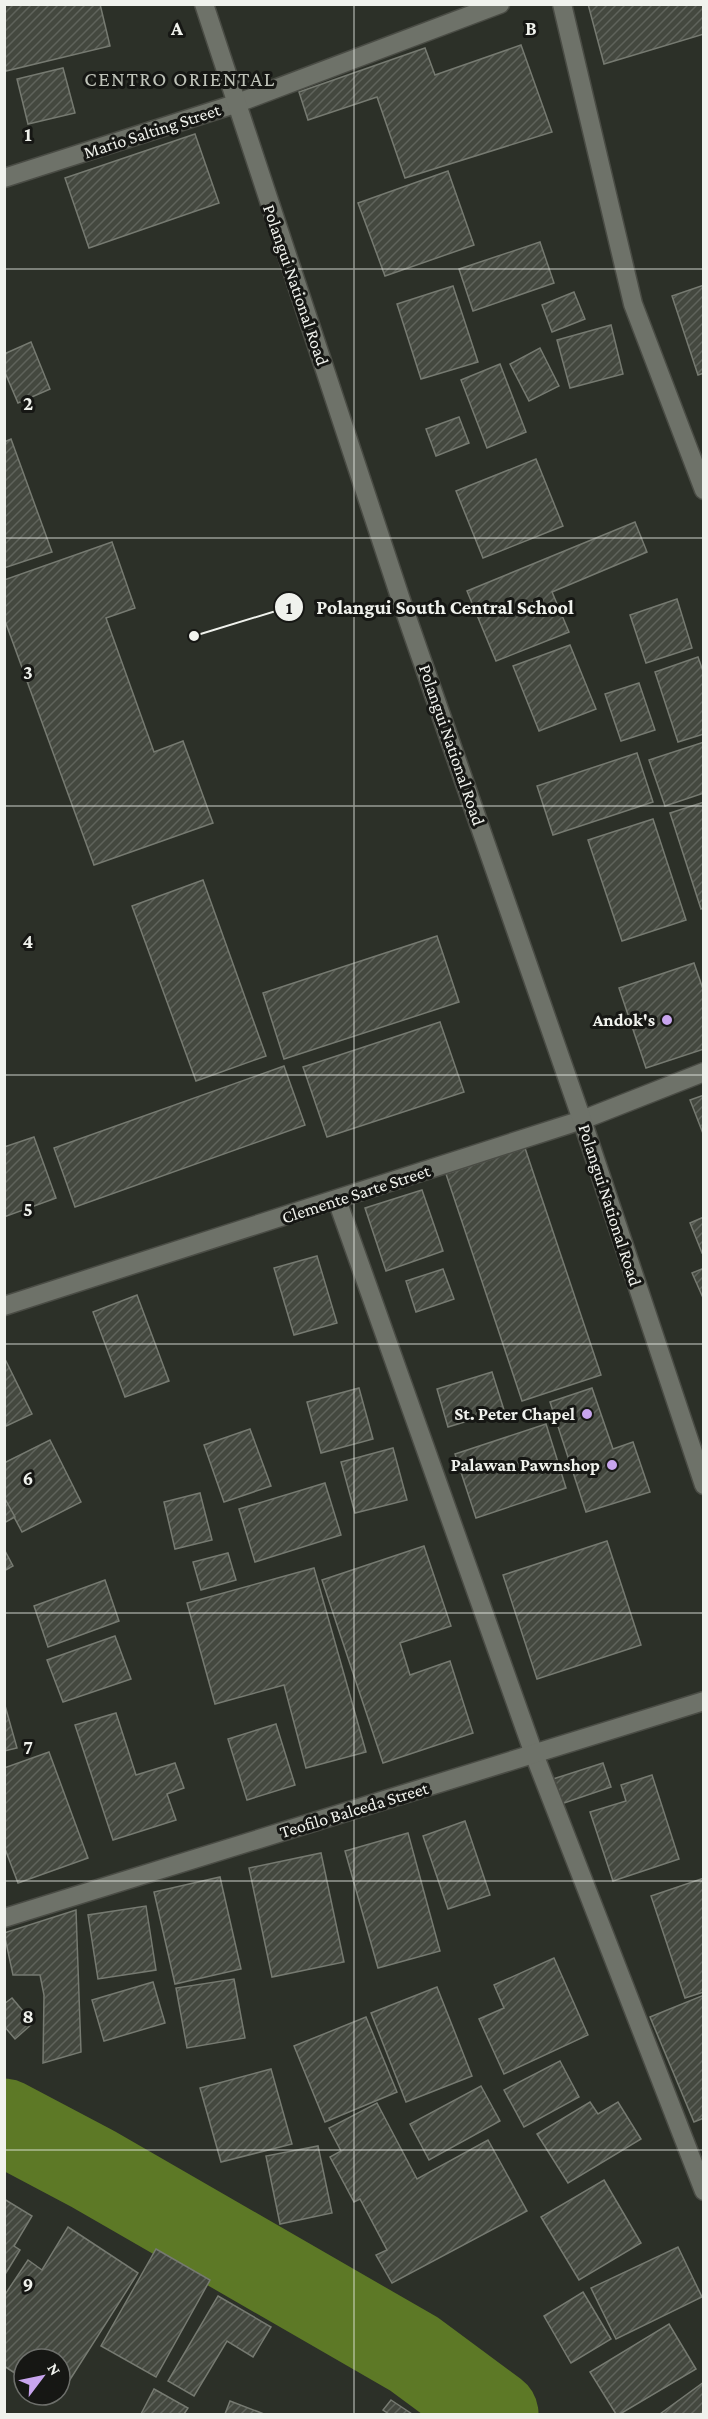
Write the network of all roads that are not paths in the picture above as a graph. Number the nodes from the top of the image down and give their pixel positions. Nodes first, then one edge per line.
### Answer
1 (204, 4) edge
2 (500, 4) edge
3 (562, 4) edge
4 (235, 104) junction
5 (4, 178) edge
6 (704, 490) edge
7 (704, 1072) edge
8 (582, 1120) junction
9 (338, 1200) junction
10 (4, 1306) edge
11 (704, 1485) edge
12 (704, 1701) edge
13 (534, 1754) junction
14 (4, 1918) edge
15 (704, 2191) edge

1 - 4 street, Polangui National Road
2 - 4 street, Mario Salting Street
3 - 6 street
4 - 5 street, Mario Salting Street
4 - 8 street, Polangui National Road
7 - 8 street, Clemente Sarte Street
8 - 9 street, Clemente Sarte Street
8 - 11 street, Polangui National Road
9 - 10 street, Clemente Sarte Street
9 - 13 street
12 - 13 street, Teofilo Balceda Street
13 - 14 street, Teofilo Balceda Street
13 - 15 street

